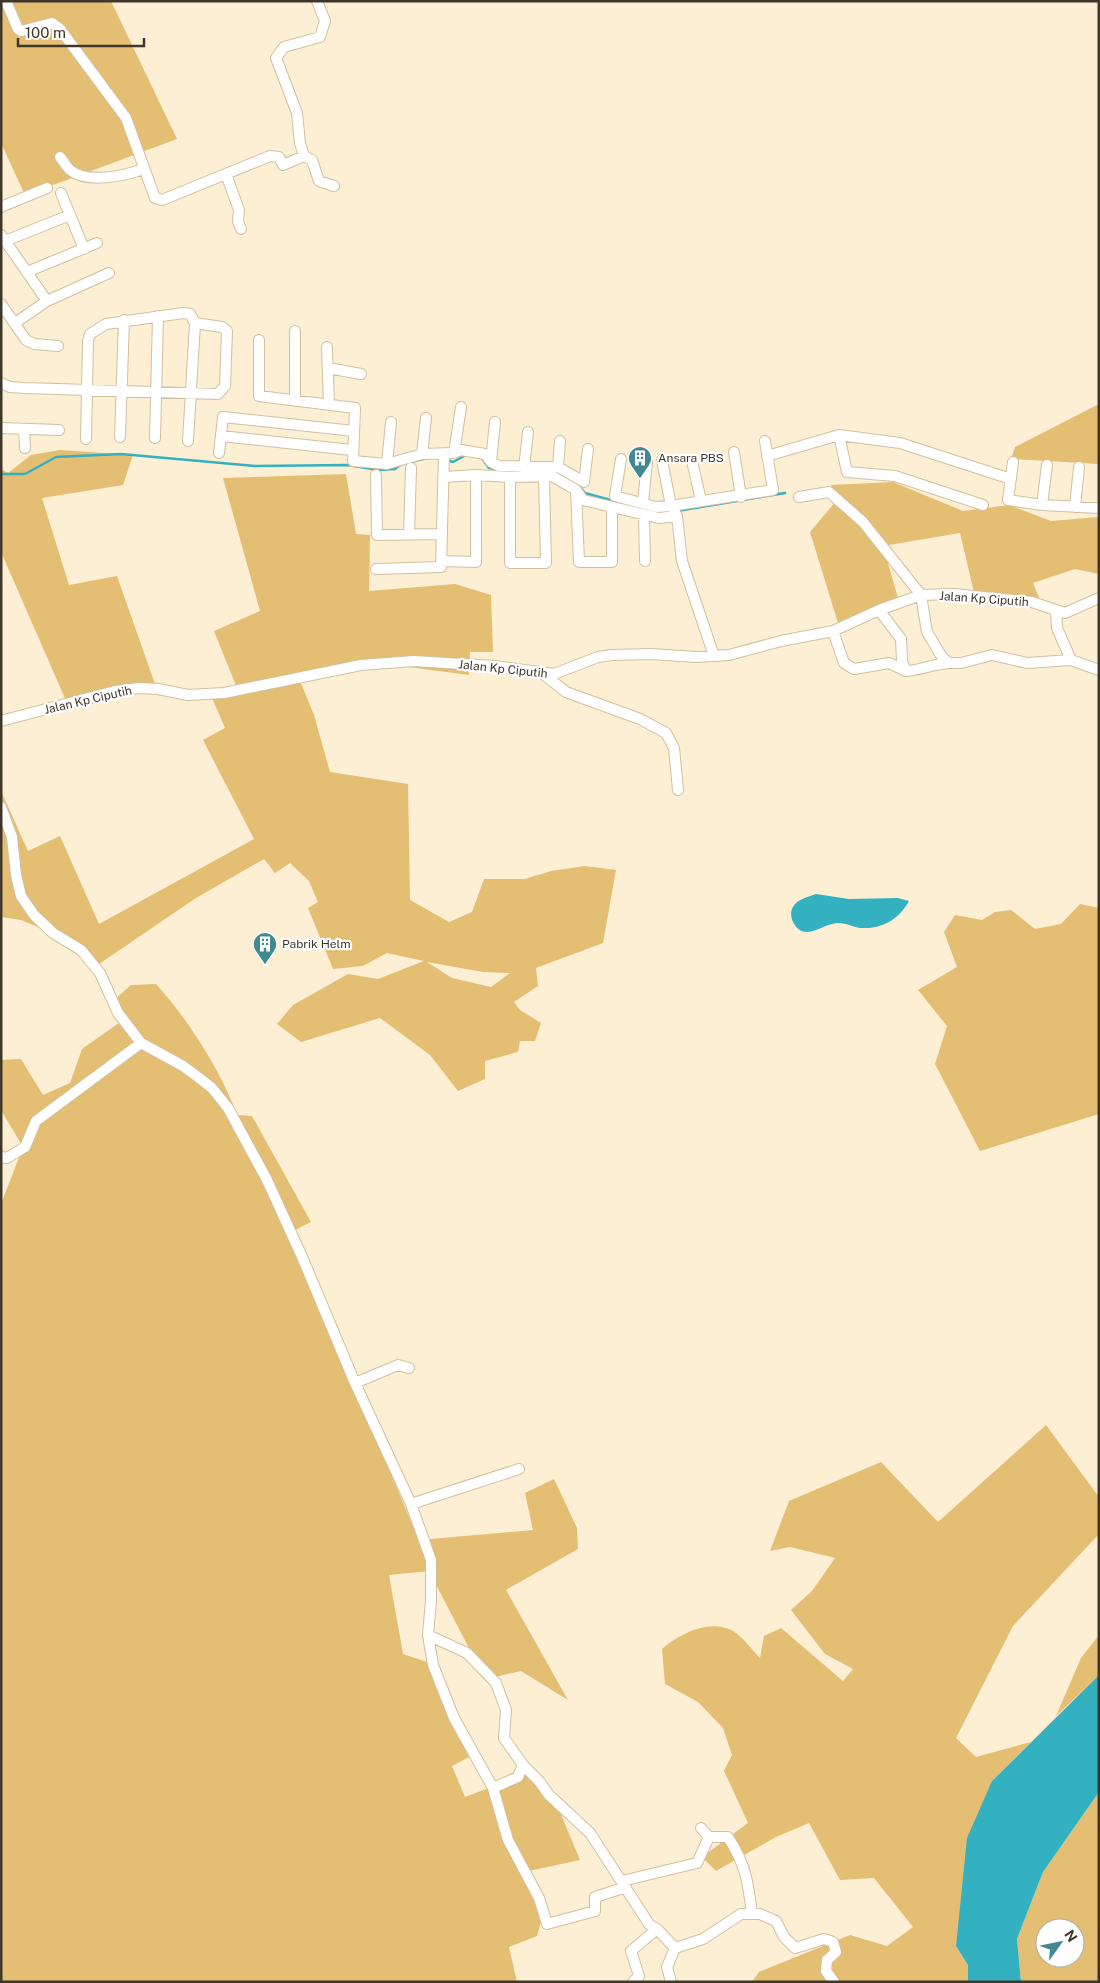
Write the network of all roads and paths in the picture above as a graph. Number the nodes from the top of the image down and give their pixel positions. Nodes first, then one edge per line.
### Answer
1 (6, 1) edge
2 (317, 1) edge
3 (304, 156) junction
4 (60, 157) dead end
5 (143, 169) junction
6 (226, 174) junction
7 (334, 186) dead end
8 (47, 188) dead end
9 (61, 193) dead end
10 (1, 207) edge
11 (70, 215) junction
12 (242, 229) dead end
13 (3, 238) edge
14 (97, 243) dead end
15 (84, 249) junction
16 (27, 272) junction
17 (109, 273) dead end
18 (47, 301) junction
19 (1, 304) edge
20 (158, 316) junction
21 (124, 320) junction
22 (15, 323) junction
23 (195, 323) junction
24 (294, 331) dead end
25 (259, 340) dead end
26 (58, 346) dead end
27 (327, 347) dead end
28 (328, 368) junction
29 (361, 374) dead end
30 (1, 382) edge
31 (88, 390) junction
32 (123, 390) junction
33 (156, 392) junction
34 (191, 394) junction
35 (295, 401) junction
36 (329, 404) junction
37 (461, 407) dead end
38 (426, 418) dead end
39 (391, 422) dead end
40 (496, 422) dead end
41 (1, 428) edge
42 (24, 429) junction
43 (59, 430) dead end
44 (354, 431) junction
45 (528, 432) dead end
46 (839, 435) junction
47 (221, 436) junction
48 (120, 437) dead end
49 (154, 438) dead end
50 (86, 439) dead end
51 (188, 441) dead end
52 (560, 441) dead end
53 (765, 441) dead end
54 (25, 448) dead end
55 (588, 449) dead end
56 (352, 450) junction
57 (734, 452) dead end
58 (219, 453) dead end
59 (422, 454) junction
60 (767, 456) junction
61 (448, 457) junction
62 (621, 458) dead end
63 (662, 460) dead end
64 (491, 462) junction
65 (647, 462) dead end
66 (1013, 462) dead end
67 (387, 464) junction
68 (693, 465) dead end
69 (1047, 465) dead end
70 (558, 467) junction
71 (1079, 467) dead end
72 (411, 468) dead end
73 (524, 468) junction
74 (476, 474) junction
75 (376, 475) dead end
76 (544, 476) junction
77 (444, 477) junction
78 (510, 477) junction
79 (1011, 479) junction
80 (576, 490) junction
81 (741, 497) junction
82 (799, 497) dead end
83 (701, 501) junction
84 (643, 503) junction
85 (983, 505) dead end
86 (1042, 505) junction
87 (671, 506) junction
88 (612, 507) junction
89 (1075, 507) junction
90 (1099, 508) edge
91 (644, 514) junction
92 (677, 516) junction
93 (409, 534) junction
94 (442, 534) junction
95 (441, 561) junction
96 (645, 561) dead end
97 (376, 569) dead end
98 (921, 595) junction
99 (1099, 598) edge
100 (879, 610) junction
101 (1056, 611) junction
102 (833, 631) junction
103 (714, 656) junction
104 (1070, 660) junction
105 (949, 662) junction
106 (1099, 670) edge
107 (906, 671) junction
108 (542, 673) junction
109 (1, 721) edge
110 (678, 790) dead end
111 (1, 807) edge
112 (142, 1043) junction
113 (1, 1157) edge
114 (409, 1368) dead end
115 (355, 1383) junction
116 (518, 1469) dead end
117 (411, 1504) junction
118 (428, 1635) junction
119 (523, 1765) junction
120 (493, 1788) junction
121 (701, 1828) dead end
122 (710, 1837) junction
123 (624, 1884) junction
124 (752, 1914) junction
125 (657, 1929) junction
126 (675, 1948) junction
127 (633, 1982) edge
128 (671, 1982) edge
129 (834, 1982) edge

1 - 5 street
2 - 3 street
3 - 6 street
3 - 7 street
4 - 5 street
5 - 6 street
6 - 12 street
8 - 10 street
9 - 11 street
11 - 13 street
11 - 15 street
13 - 16 street
14 - 15 street
15 - 16 street
16 - 18 street
17 - 18 street
18 - 22 street
19 - 22 street
20 - 21 street
20 - 23 street
20 - 33 street
21 - 31 street
21 - 32 street
22 - 26 street
23 - 34 street
23 - 34 street
24 - 35 street
25 - 35 street
27 - 28 street
28 - 29 street
28 - 36 street
30 - 31 street
31 - 32 street
31 - 50 street
32 - 33 street
32 - 48 street
33 - 34 street
33 - 49 street
34 - 51 street
35 - 36 street
36 - 44 street
37 - 61 street
38 - 59 street
39 - 67 street
40 - 64 street
41 - 42 street
42 - 43 street
42 - 54 street
44 - 47 street
44 - 56 street
45 - 73 street
46 - 60 street
46 - 79 street
46 - 85 street
47 - 56 street
47 - 58 street
52 - 70 street
53 - 60 street
55 - 70 street
56 - 67 street
57 - 81 street
59 - 61 street
59 - 67 street
60 - 81 street
61 - 64 street
61 - 77 street
62 - 84 street
63 - 87 street
64 - 73 street
65 - 84 street
66 - 79 street
68 - 83 street
69 - 86 street
70 - 73 street
71 - 89 street
72 - 93 street
74 - 77 street
74 - 78 street
74 - 95 street
75 - 93 street
76 - 78 street
76 - 78 street
76 - 80 street
77 - 94 street
79 - 86 street
80 - 88 street
80 - 88 street
81 - 83 street
82 - 98 street
83 - 87 street
84 - 87 street
86 - 89 street
87 - 92 street
88 - 91 street
89 - 90 street
91 - 92 street
91 - 96 street
92 - 103 street
93 - 94 street
94 - 95 street
95 - 97 street
98 - 100 street, Jalan Kp Ciputih
98 - 101 street, Jalan Kp Ciputih
98 - 105 street
99 - 101 street
100 - 102 street, Jalan Kp Ciputih
100 - 107 street
101 - 104 street
102 - 103 street, Jalan Kp Ciputih
102 - 107 street
103 - 108 street, Jalan Kp Ciputih
104 - 105 street
104 - 106 street
105 - 107 street
108 - 109 street, Jalan Kp Ciputih
108 - 110 street
111 - 112 street
112 - 113 street
112 - 115 street
114 - 115 street
115 - 117 street
116 - 117 street
117 - 118 street
118 - 119 street
118 - 120 street
119 - 120 street
119 - 123 street
120 - 123 street
121 - 122 street
122 - 123 street
122 - 124 street
123 - 125 street
124 - 126 street
124 - 129 street
125 - 126 street
125 - 127 street
126 - 128 street

